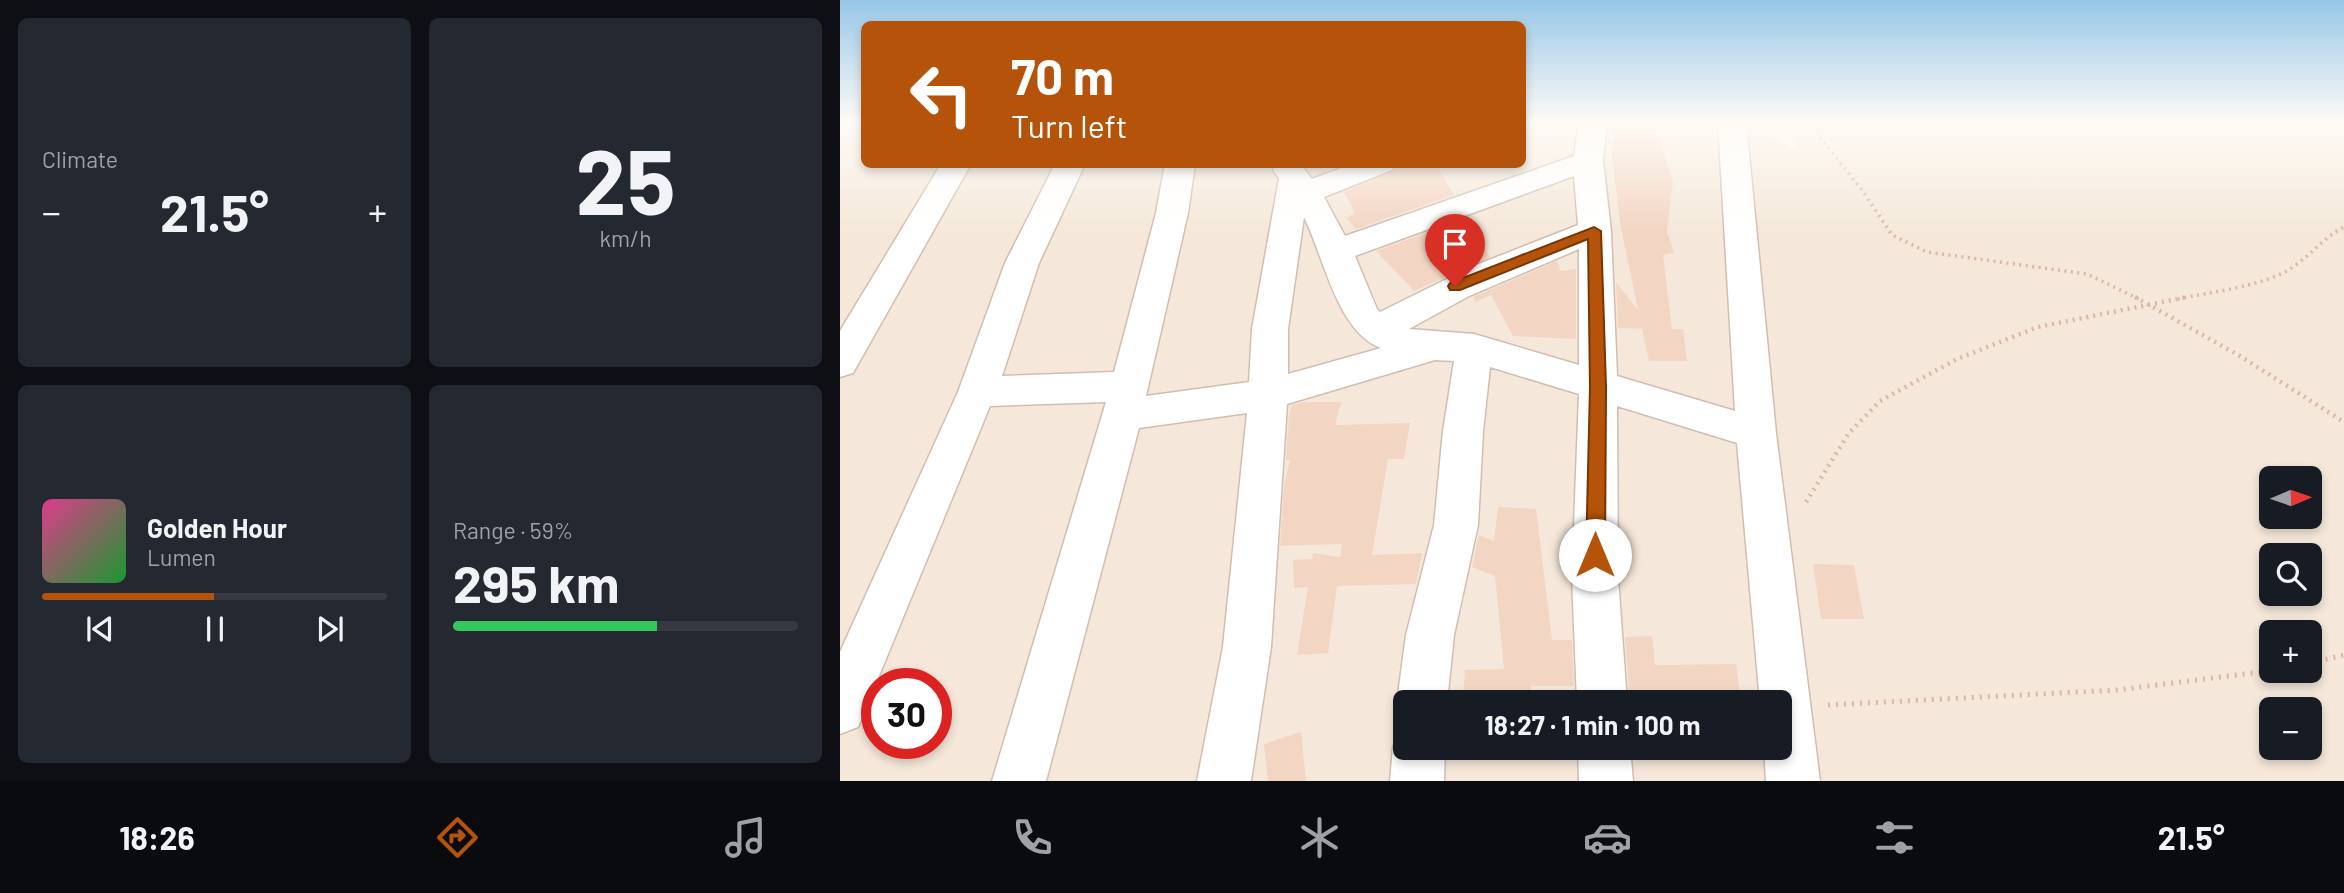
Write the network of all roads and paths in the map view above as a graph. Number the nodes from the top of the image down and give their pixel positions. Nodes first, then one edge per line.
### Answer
1 (1734, 158) edge
2 (1837, 158) edge
3 (1588, 161) joint
4 (954, 168) edge
5 (1068, 168) edge
6 (1180, 168) edge
7 (1356, 168) edge
8 (1294, 178) edge
9 (2344, 227) edge
10 (1594, 231) junction
11 (1336, 251) junction
12 (2150, 304) junction
13 (1378, 331) junction
14 (1432, 347) junction
15 (1474, 348) junction
16 (840, 363) edge
17 (1598, 387) junction
18 (977, 392) junction
19 (1268, 395) junction
20 (1127, 401) junction
21 (2344, 422) edge
22 (1756, 433) junction
23 (1802, 509) dead end
24 (2344, 655) edge
25 (2322, 660) edge
26 (2259, 672) edge
27 (1424, 690) edge
28 (1601, 690) edge
29 (1782, 690) edge
30 (1792, 708) edge
31 (840, 709) edge
32 (1418, 760) edge
33 (1605, 760) edge
34 (1790, 760) edge
35 (1019, 781) edge
36 (1224, 781) edge
37 (1417, 781) edge
38 (1606, 781) edge
39 (1793, 781) edge

1 - 22 street
2 - 12 path
3 - 10 street
3 - 11 street
4 - 16 street
5 - 18 street
6 - 20 street
7 - 8 street
8 - 11 street
8 - 19 street
9 - 12 path
10 - 13 street
10 - 17 street
11 - 13 street
12 - 21 path
12 - 23 path
13 - 14 street
14 - 15 street
14 - 19 street
15 - 17 street
15 - 27 street
17 - 22 street
17 - 28 street
18 - 20 street
18 - 31 street
19 - 20 street
19 - 36 street
20 - 35 street
22 - 29 street
24 - 25 path
26 - 30 path
32 - 37 street
33 - 38 street
34 - 39 street

